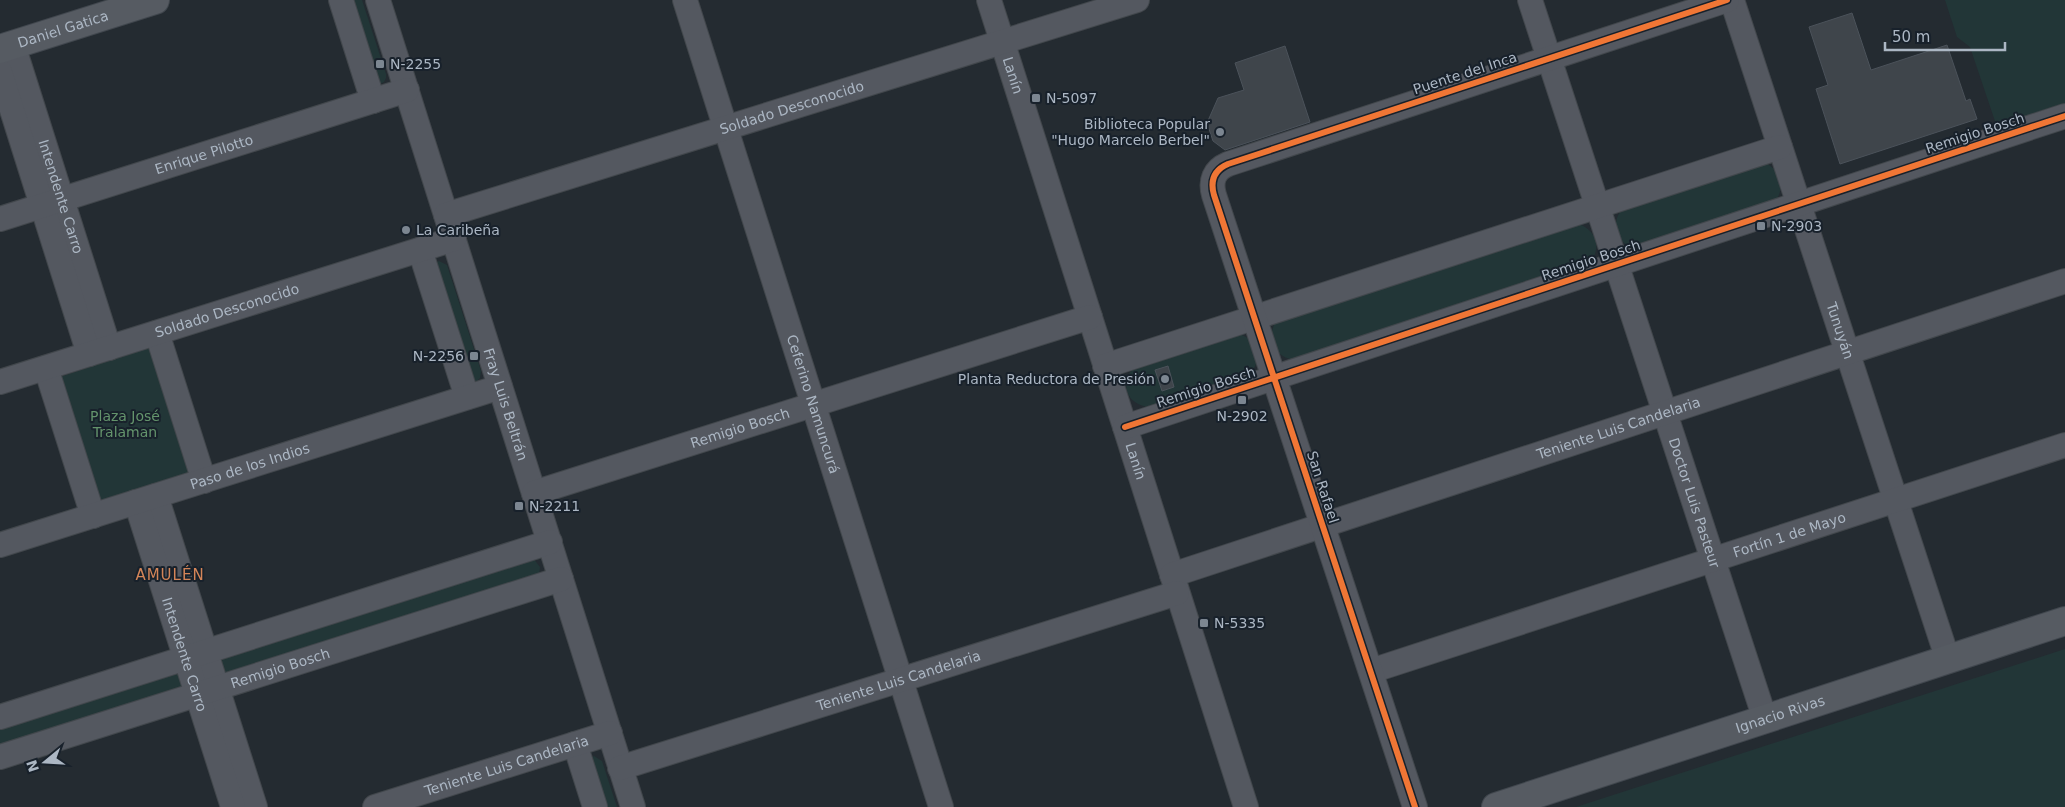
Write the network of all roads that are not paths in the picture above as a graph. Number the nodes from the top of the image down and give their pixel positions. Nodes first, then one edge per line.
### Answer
1 (155, 0) edge
2 (341, 0) edge
3 (378, 0) edge
4 (685, 0) edge
5 (989, 0) edge
6 (1137, 0) edge
7 (1530, 0) edge
8 (1727, 0) edge
9 (1732, 0) edge
10 (104, 8) edge
11 (1002, 42) junction
12 (7, 47) edge
13 (1549, 59) junction
14 (0, 72) edge
15 (407, 90) junction
16 (373, 101) junction
17 (2065, 116) edge
18 (726, 128) junction
19 (1780, 147) junction
20 (1214, 175) joint
21 (52, 202) junction
22 (1799, 204) junction
23 (1597, 206) junction
24 (446, 215) junction
25 (0, 219) edge
26 (454, 239) junction
27 (420, 250) junction
28 (1616, 264) junction
29 (2065, 282) edge
30 (1090, 317) junction
31 (1254, 318) junction
32 (157, 333) junction
33 (99, 351) junction
34 (1848, 353) junction
35 (1105, 366) junction
36 (46, 368) junction
37 (1274, 377) junction
38 (0, 382) edge
39 (500, 387) junction
40 (467, 398) junction
41 (813, 404) junction
42 (1665, 413) junction
43 (1125, 427) junction
44 (2065, 445) edge
45 (204, 481) junction
46 (534, 493) junction
47 (146, 499) junction
48 (1896, 500) junction
49 (93, 516) junction
50 (1323, 526) junction
51 (550, 542) junction
52 (0, 546) edge
53 (1712, 560) junction
54 (561, 579) junction
55 (1175, 584) junction
56 (2065, 621) edge
57 (196, 655) junction
58 (1948, 660) junction
59 (1371, 672) junction
60 (901, 680) junction
61 (207, 691) junction
62 (0, 717) edge
63 (1764, 719) junction
64 (610, 733) junction
65 (575, 744) junction
66 (0, 757) edge
67 (620, 768) junction
68 (232, 807) edge
69 (255, 807) edge
70 (375, 807) edge
71 (594, 807) edge
72 (633, 807) edge
73 (941, 807) edge
74 (1246, 807) edge
75 (1415, 807) edge
76 (1496, 807) edge

1 - 10 main road, Daniel Gatica
2 - 16 street
3 - 15 street, Fray Luis Beltrán
4 - 18 street, Ceferino Namuncurá
5 - 11 street, Lanín
6 - 11 street, Soldado Desconocido
7 - 13 street, Doctor Luis Pasteur
8 - 13 street, Puente del Inca
9 - 19 street, Tunuyán
10 - 12 main road, Daniel Gatica
11 - 18 street, Soldado Desconocido
11 - 30 street, Lanín
12 - 21 street, Intendente Carro
13 - 20 street, Puente del Inca
13 - 23 street, Doctor Luis Pasteur
14 - 21 street, Intendente Carro
15 - 16 street, Enrique Pilotto
15 - 24 street, Fray Luis Beltrán
16 - 21 street, Enrique Pilotto
17 - 22 street, Remigio Bosch
18 - 24 street, Soldado Desconocido
18 - 41 street, Ceferino Namuncurá
19 - 22 street, Tunuyán
19 - 23 street
20 - 31 street, San Rafael
21 - 25 street, Enrique Pilotto
21 - 33 street, Intendente Carro
22 - 28 street, Remigio Bosch
22 - 34 street, Tunuyán
23 - 28 street, Doctor Luis Pasteur
23 - 31 street
24 - 26 street, Fray Luis Beltrán
26 - 27 street, Soldado Desconocido
26 - 39 street, Fray Luis Beltrán
27 - 32 street, Soldado Desconocido
27 - 40 street
28 - 37 street, Remigio Bosch
28 - 42 street, Doctor Luis Pasteur
29 - 34 street, Teniente Luis Candelaria
30 - 35 street, Lanín
30 - 41 street, Remigio Bosch
31 - 35 street
31 - 37 street, San Rafael
32 - 33 street, Soldado Desconocido
32 - 45 street
33 - 36 street, Soldado Desconocido
34 - 42 street, Teniente Luis Candelaria
34 - 48 street, Tunuyán
35 - 43 street, Lanín
36 - 38 street, Soldado Desconocido
36 - 49 street
37 - 43 street, Remigio Bosch
37 - 50 street, San Rafael
39 - 40 street, Paso de los Indios
39 - 46 street, Fray Luis Beltrán
40 - 45 street, Paso de los Indios
41 - 46 street, Remigio Bosch
41 - 60 street, Ceferino Namuncurá
42 - 50 street, Teniente Luis Candelaria
42 - 53 street, Doctor Luis Pasteur
43 - 55 street, Lanín
44 - 48 street, Fortín 1 de Mayo
45 - 47 street, Paso de los Indios
46 - 51 street, Fray Luis Beltrán
47 - 49 street, Paso de los Indios
47 - 57 street, Intendente Carro
48 - 53 street, Fortín 1 de Mayo
48 - 58 street, Tunuyán
49 - 52 street, Paso de los Indios
50 - 55 street, Teniente Luis Candelaria
50 - 59 street, San Rafael
51 - 54 street, Fray Luis Beltrán
51 - 57 street
53 - 59 street, Fortín 1 de Mayo
53 - 63 street, Doctor Luis Pasteur
54 - 61 street, Remigio Bosch
54 - 64 street, Fray Luis Beltrán
55 - 60 street, Teniente Luis Candelaria
55 - 74 street, Lanín
56 - 58 main road, Ignacio Rivas
57 - 61 street, Intendente Carro
57 - 62 street
58 - 63 main road, Ignacio Rivas
59 - 75 street, San Rafael
60 - 67 street, Teniente Luis Candelaria
60 - 73 street, Ceferino Namuncurá
61 - 66 street, Remigio Bosch
61 - 68 street, Intendente Carro
61 - 69 street, Intendente Carro
63 - 76 main road, Ignacio Rivas
64 - 65 street, Teniente Luis Candelaria
64 - 67 street, Fray Luis Beltrán
65 - 70 street, Teniente Luis Candelaria
65 - 71 street
67 - 72 street, Fray Luis Beltrán

